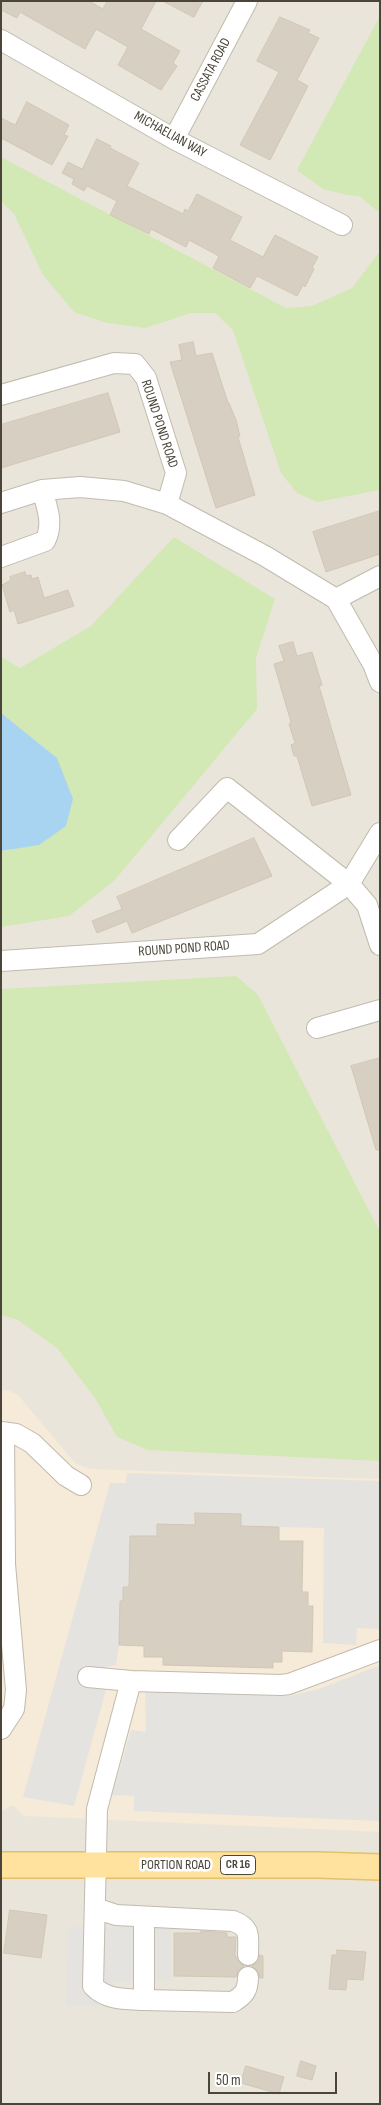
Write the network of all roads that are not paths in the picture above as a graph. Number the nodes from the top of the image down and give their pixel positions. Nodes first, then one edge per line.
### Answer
1 (246, 1) edge
2 (1, 40) edge
3 (174, 139) junction
4 (342, 225) dead end
5 (1, 396) edge
6 (42, 490) junction
7 (1, 503) edge
8 (167, 504) junction
9 (1, 557) edge
10 (380, 576) edge
11 (336, 599) junction
12 (380, 682) edge
13 (380, 833) edge
14 (178, 840) dead end
15 (349, 884) junction
16 (380, 944) edge
17 (1, 961) edge
18 (380, 1010) edge
19 (317, 1028) dead end
20 (3, 1432) edge
21 (81, 1485) dead end
22 (380, 1650) edge
23 (88, 1677) dead end
24 (131, 1681) junction
25 (1, 1729) edge
26 (1, 1865) edge
27 (97, 1865) junction
28 (380, 1867) edge
29 (95, 1908) junction
30 (144, 1917) junction
31 (248, 1955) dead end
32 (248, 1978) dead end
33 (152, 2000) junction

1 - 3 street, CASSATA ROAD
2 - 3 street, MICHAELIAN WAY
3 - 4 street, MICHAELIAN WAY
5 - 8 street, ROUND POND ROAD
6 - 7 street
6 - 8 street
6 - 9 street
8 - 11 street
10 - 11 street
11 - 12 street
13 - 15 street, ROUND POND ROAD
14 - 15 street
15 - 16 street
15 - 17 street, ROUND POND ROAD
18 - 19 street
20 - 21 street
20 - 25 street
22 - 24 street
23 - 24 street
24 - 27 street
26 - 27 main road, PORTION ROAD / CR 16
27 - 28 main road, PORTION ROAD / CR 16
27 - 29 street
29 - 30 street
29 - 33 street
30 - 31 street
30 - 33 street
32 - 33 street

